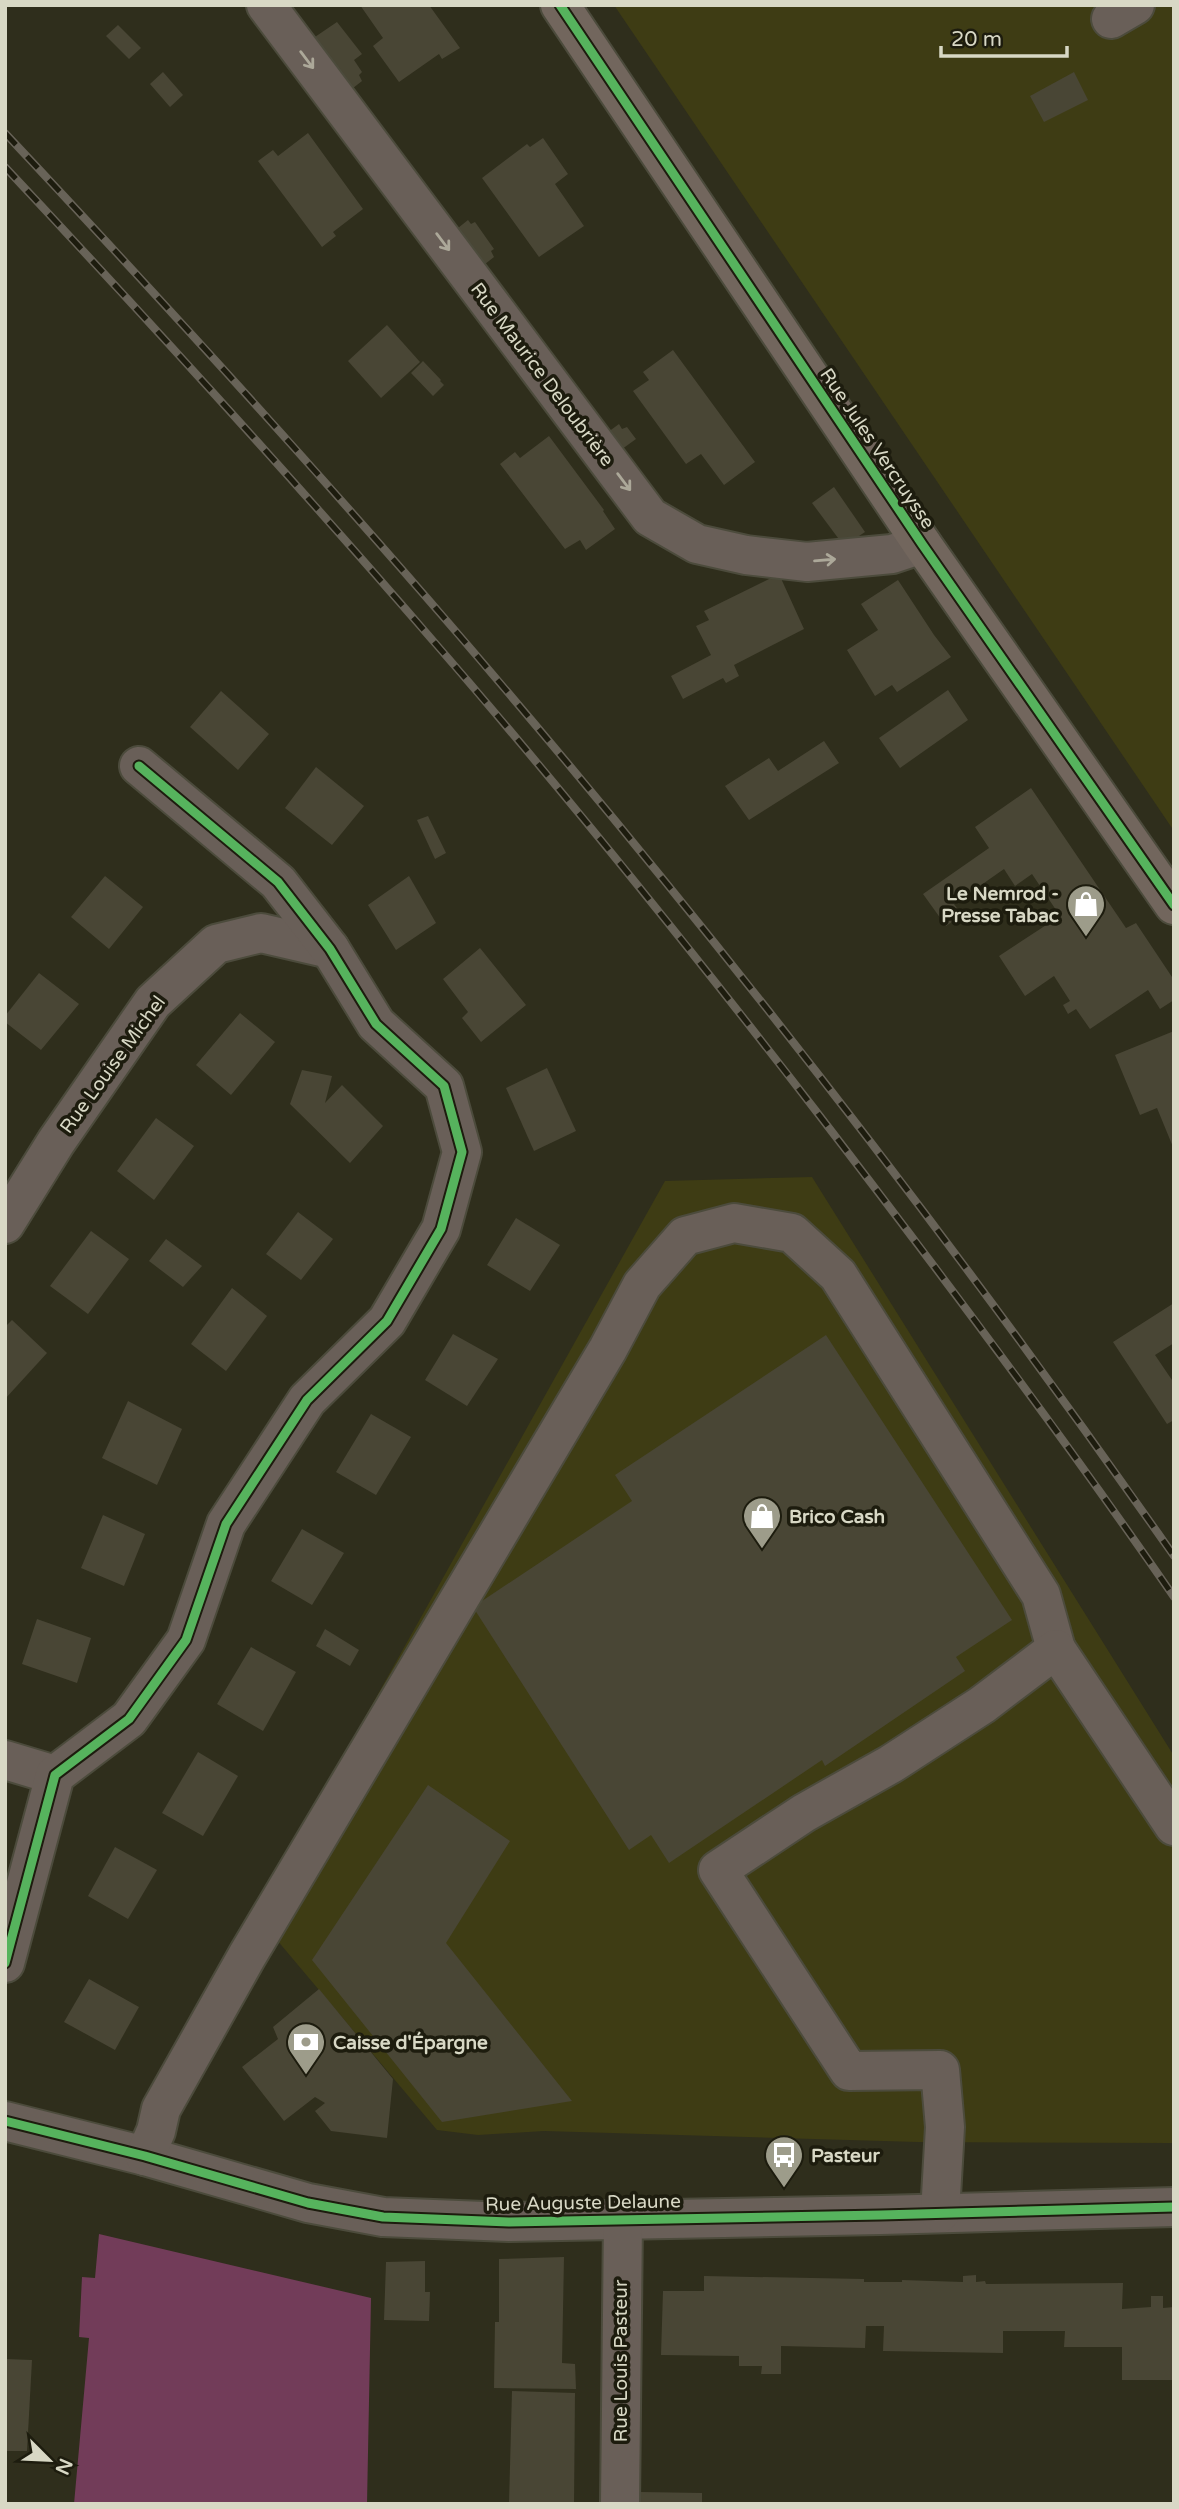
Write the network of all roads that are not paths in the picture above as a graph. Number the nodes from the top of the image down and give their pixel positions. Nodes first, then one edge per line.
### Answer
1 (266, 5) edge
2 (560, 5) edge
3 (922, 544) junction
4 (139, 766) dead end
5 (1174, 905) edge
6 (330, 949) junction
7 (5, 1224) edge
8 (1056, 1649) junction
9 (5, 1760) edge
10 (55, 1775) junction
11 (1174, 1826) edge
12 (5, 1963) edge
13 (5, 2121) edge
14 (145, 2156) junction
15 (1174, 2207) edge
16 (940, 2213) junction
17 (623, 2219) junction
18 (620, 2504) edge

1 -> 3 street, Rue Maurice Deloubrière
2 - 3 main road, Rue Jules Vercruysse
3 - 5 main road, Rue Jules Vercruysse
4 - 6 street
6 - 7 street, Rue Louise Michel
6 - 10 street
8 - 11 street
8 - 14 street
8 - 16 street
9 - 10 street
10 - 12 street
13 - 14 street, Rue Auguste Delaune
14 - 17 street, Rue Auguste Delaune
15 - 16 street, Rue Auguste Delaune
16 - 17 street, Rue Auguste Delaune
17 - 18 street, Rue Louis Pasteur

